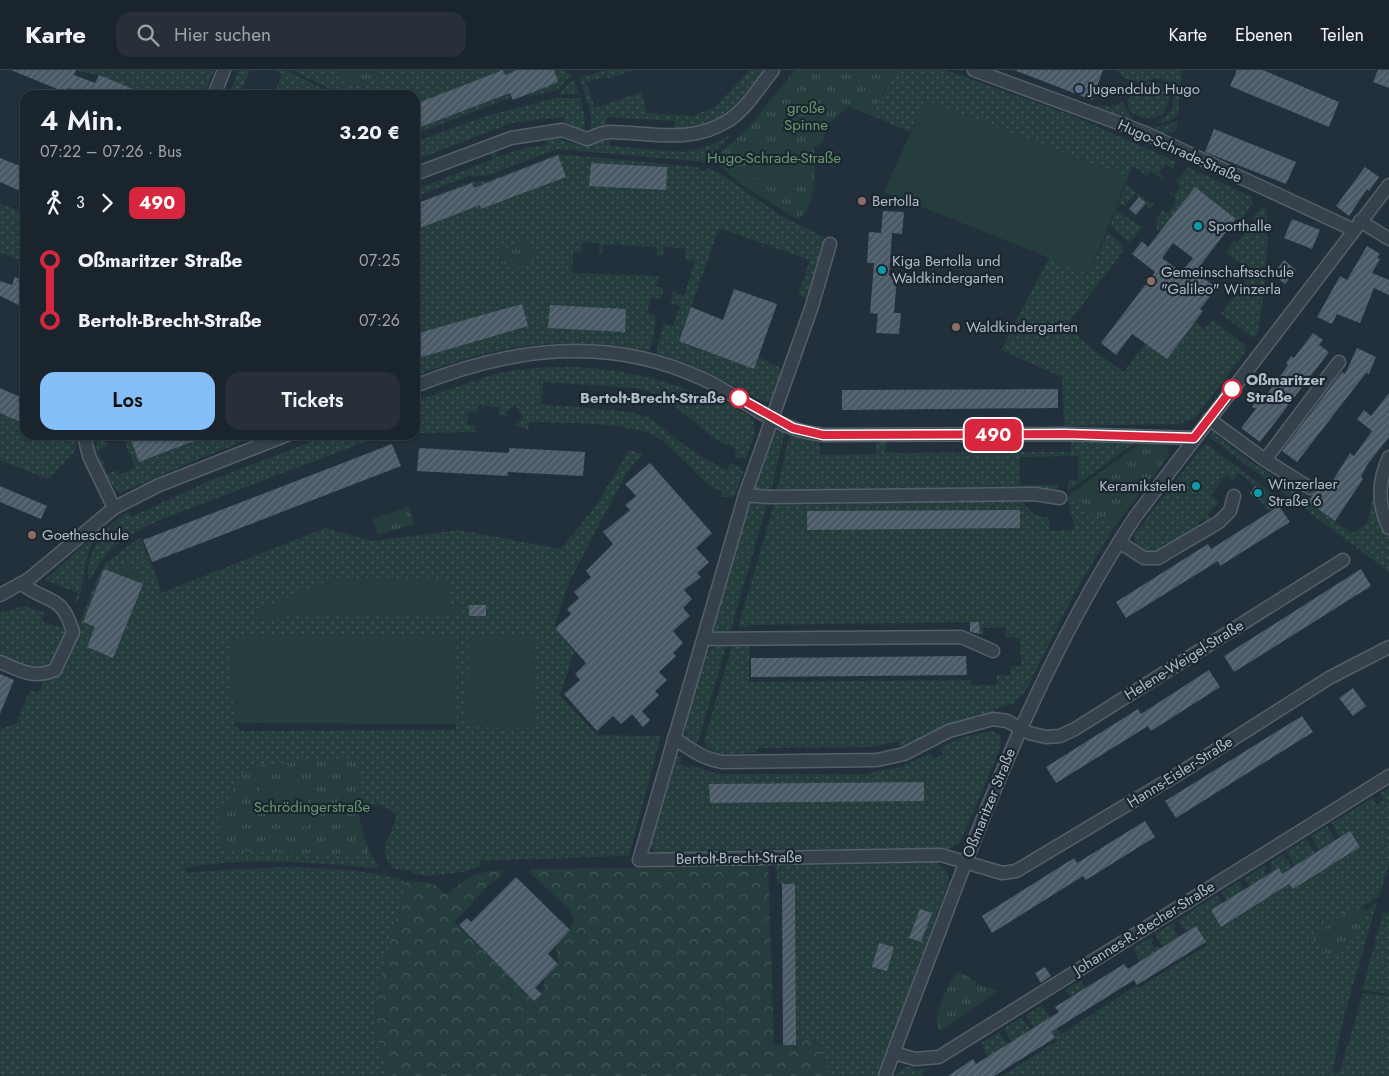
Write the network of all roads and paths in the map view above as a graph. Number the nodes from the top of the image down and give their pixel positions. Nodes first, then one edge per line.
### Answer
1 (224, 70) edge
2 (773, 70) edge
3 (974, 70) edge
4 (216, 90) edge
5 (420, 172) edge
6 (1389, 185) edge
7 (1357, 225) junction
8 (1389, 239) edge
9 (830, 244) dead end
10 (1339, 362) dead end
11 (420, 384) edge
12 (771, 417) junction
13 (1209, 419) junction
14 (1194, 438) junction
15 (85, 440) edge
16 (274, 440) edge
17 (1389, 457) edge
18 (1264, 460) junction
19 (1310, 488) dead end
20 (745, 495) junction
21 (1234, 496) dead end
22 (1060, 498) dead end
23 (114, 508) junction
24 (1389, 528) edge
25 (1119, 542) junction
26 (1343, 560) dead end
27 (22, 584) junction
28 (0, 595) edge
29 (704, 640) junction
30 (1389, 647) edge
31 (993, 651) dead end
32 (0, 662) edge
33 (1020, 728) junction
34 (674, 738) junction
35 (1389, 776) edge
36 (965, 862) junction
37 (894, 1053) junction
38 (885, 1076) edge

1 - 4 street
2 - 5 street
3 - 7 street, Hugo-Schrade-Straße
6 - 7 street, Oßmaritzer Straße
7 - 8 street, Hugo-Schrade-Straße
7 - 13 street, Oßmaritzer Straße
9 - 12 street, Bertolt-Brecht-Straße
10 - 18 street
11 - 12 street
12 - 14 street
12 - 20 street, Bertolt-Brecht-Straße
13 - 14 street, Oßmaritzer Straße
13 - 18 street
14 - 25 street, Oßmaritzer Straße
15 - 23 street
16 - 23 street
17 - 24 street
18 - 19 street
20 - 22 street
20 - 29 street, Bertolt-Brecht-Straße
21 - 25 street
23 - 27 street
25 - 33 street, Oßmaritzer Straße
26 - 33 street, Helene-Weigel-Straße
27 - 28 street
27 - 32 street
29 - 31 street
29 - 34 street, Bertolt-Brecht-Straße
30 - 36 street, Hanns-Eisler-Straße
33 - 34 street
33 - 36 street, Oßmaritzer Straße
34 - 36 street, Bertolt-Brecht-Straße
35 - 37 street, Johannes-R.-Becher-Straße
36 - 37 street, Oßmaritzer Straße
37 - 38 street, Oßmaritzer Straße

